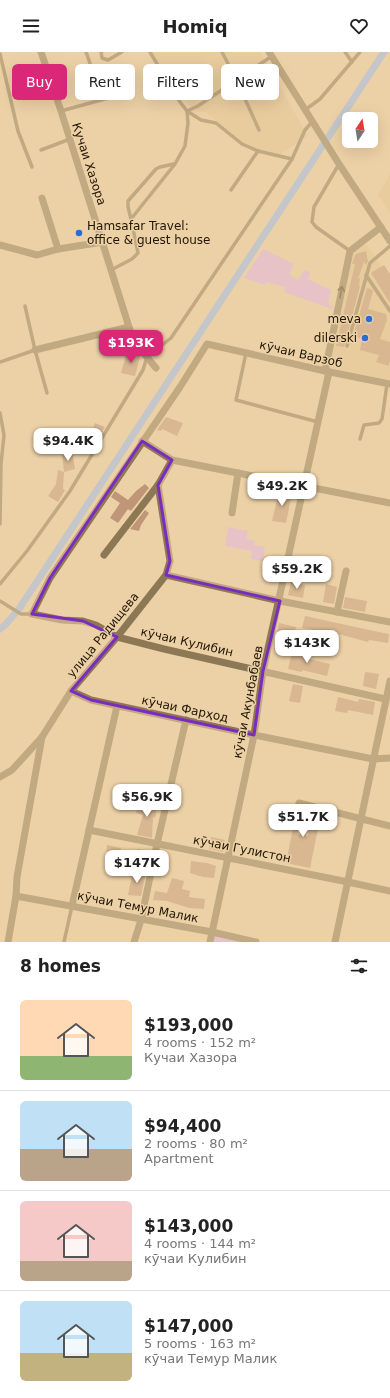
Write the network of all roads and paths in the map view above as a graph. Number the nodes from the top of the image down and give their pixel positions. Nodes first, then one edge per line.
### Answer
1 (41, 52) edge
2 (86, 52) edge
3 (100, 52) edge
4 (122, 52) edge
5 (150, 52) edge
6 (222, 52) edge
7 (345, 52) edge
8 (360, 52) edge
9 (0, 54) edge
10 (271, 54) edge
11 (352, 62) junction
12 (90, 64) edge
13 (228, 64) edge
14 (257, 64) edge
15 (221, 90) edge
16 (101, 100) edge
17 (245, 100) edge
18 (305, 110) junction
19 (61, 111) junction
20 (187, 111) junction
21 (313, 121) junction
22 (259, 130) dead end
23 (70, 139) junction
24 (41, 150) dead end
25 (258, 151) junction
26 (292, 159) junction
27 (175, 164) junction
28 (339, 164) junction
29 (32, 167) dead end
30 (231, 190) dead end
31 (42, 198) dead end
32 (131, 219) junction
33 (381, 227) junction
34 (390, 240) edge
35 (103, 242) junction
36 (0, 245) edge
37 (390, 246) edge
38 (58, 249) junction
39 (350, 251) junction
40 (111, 270) junction
41 (366, 275) junction
42 (25, 306) dead end
43 (390, 311) edge
44 (129, 328) junction
45 (347, 346) dead end
46 (35, 350) junction
47 (246, 353) junction
48 (147, 357) junction
49 (0, 362) edge
50 (156, 368) dead end
51 (327, 372) junction
52 (388, 384) edge
53 (47, 393) dead end
54 (0, 413) edge
55 (318, 422) junction
56 (360, 439) dead end
57 (142, 442) junction
58 (172, 460) junction
59 (238, 473) junction
60 (158, 485) junction
61 (304, 486) junction
62 (390, 504) edge
63 (232, 513) dead end
64 (0, 524) edge
65 (104, 555) dead end
66 (346, 571) dead end
67 (166, 575) junction
68 (0, 584) edge
69 (0, 601) edge
70 (280, 601) junction
71 (337, 612) junction
72 (32, 614) junction
73 (390, 622) edge
74 (117, 637) junction
75 (263, 671) junction
76 (390, 681) edge
77 (71, 691) junction
78 (385, 699) junction
79 (117, 706) junction
80 (186, 720) junction
81 (254, 735) junction
82 (42, 737) junction
83 (390, 758) edge
84 (373, 759) junction
85 (0, 777) edge
86 (299, 803) dead end
87 (361, 819) junction
88 (390, 826) edge
89 (89, 830) junction
90 (156, 844) junction
91 (227, 857) junction
92 (348, 882) junction
93 (390, 891) edge
94 (16, 896) junction
95 (72, 906) junction
96 (141, 920) junction
97 (212, 932) junction
98 (8, 942) edge
99 (64, 942) edge
100 (134, 942) edge
101 (210, 942) edge
102 (256, 942) edge
103 (335, 942) edge

1 - 19 street, Кучаи Хазора
2 - 12 lane
3 - 4 lane
5 - 20 lane
6 - 13 lane
7 - 11 lane
8 - 11 lane
9 - 29 lane
10 - 14 lane
10 - 18 street
11 - 18 lane
15 - 20 lane
16 - 19 lane
17 - 22 lane
18 - 21 street
19 - 23 street, Кучаи Хазора
20 - 25 lane
20 - 27 lane
21 - 26 lane
21 - 28 street
23 - 24 lane
23 - 35 street, Кучаи Хазора
25 - 26 lane
25 - 30 lane
26 - 48 lane
27 - 32 lane
27 - 32 lane
28 - 33 street
28 - 39 lane
31 - 38 street
32 - 40 lane
33 - 34 street
33 - 39 street
35 - 38 street
35 - 40 street, Кучаи Хазора
36 - 38 street
37 - 41 lane
51 -> 39 street, кӯчаи Акунбабаев
40 - 44 street, Кучаи Хазора
41 - 43 lane
41 - 45 lane
42 - 46 lane
44 - 46 street
44 - 48 street, Кучаи Хазора
46 - 49 lane
46 - 53 lane
47 - 51 street, кӯчаи Варзоб
47 - 55 lane
47 - 57 street, кӯчаи Варзоб
48 - 50 street, Кучаи Хазора
48 - 68 lane
51 - 52 street, кӯчаи Варзоб
51 - 55 street, кӯчаи Акунбабаев
52 - 56 lane
54 - 64 lane
55 - 61 street, кӯчаи Акунбабаев
57 - 58 street
57 - 72 street
58 - 59 street
58 - 60 street
59 - 61 street
59 - 63 street
60 - 65 street
60 - 67 street, улица Радищева
61 - 62 street
61 - 70 street, кӯчаи Акунбабаев
66 - 71 street
67 - 70 street
67 - 74 street, улица Радищева
69 - 72 lane
70 - 71 street
70 - 75 street, кӯчаи Акунбабаев
71 - 73 street
72 - 74 street, кӯчаи Кулибин
74 - 75 street, кӯчаи Кулибин
74 - 77 street, улица Радищева
75 - 78 street, кӯчаи Кулибин
75 - 81 street, кӯчаи Акунбабаев
76 - 78 street
77 - 79 street, кӯчаи Фарҳод
77 - 82 street, улица Радищева
78 - 84 street
79 - 80 street, кӯчаи Фарҳод
79 - 89 street
80 - 81 street, кӯчаи Фарҳод
80 - 90 street
81 - 84 street, кӯчаи Фарҳод
81 - 91 street, кӯчаи Акунбабаев
82 - 85 street, улица Радищева
82 - 94 street
83 - 84 street, кӯчаи Фарҳод
84 - 87 street
86 - 87 street
87 - 88 street
87 - 92 street
89 - 90 street, кӯчаи Гулистон
89 - 95 street
90 - 91 street, кӯчаи Гулистон
90 - 96 street
91 - 92 street, кӯчаи Гулистон
91 - 97 street, кӯчаи Акунбабаев
92 - 93 street, кӯчаи Гулистон
92 - 103 street
94 - 95 street, кӯчаи Темур Малик
94 - 98 street
95 - 96 street, кӯчаи Темур Малик
95 - 99 lane
96 - 97 street, кӯчаи Темур Малик
96 - 100 street
97 - 101 street, кӯчаи Акунбабаев
97 - 102 street, кӯчаи Темур Малик

